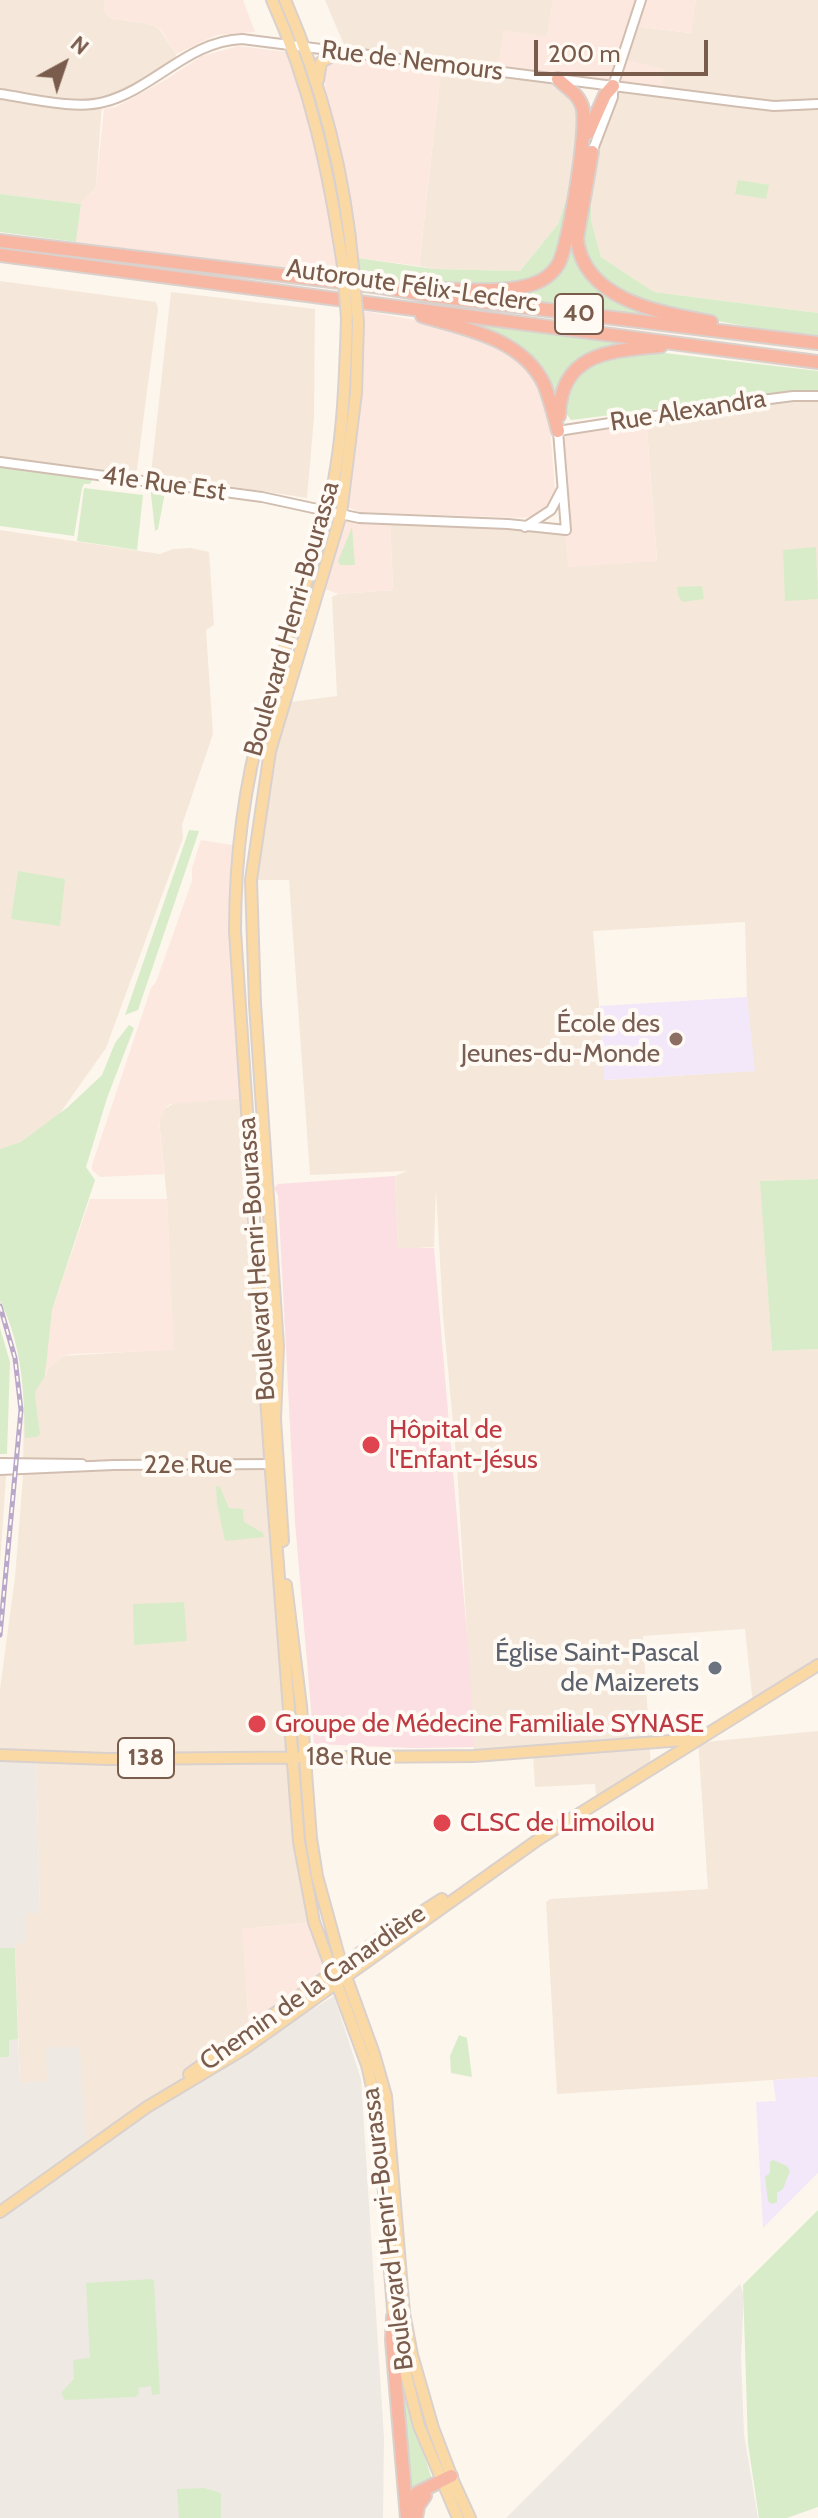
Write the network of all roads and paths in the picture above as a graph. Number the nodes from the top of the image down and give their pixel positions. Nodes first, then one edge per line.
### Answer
1 (272, 0) edge
2 (285, 0) edge
3 (641, 0) edge
4 (292, 45) junction
5 (304, 48) junction
6 (341, 51) junction
7 (558, 79) junction
8 (317, 86) junction
9 (613, 86) junction
10 (0, 94) edge
11 (818, 104) edge
12 (587, 152) junction
13 (0, 241) edge
14 (0, 255) edge
15 (348, 267) junction
16 (381, 287) junction
17 (385, 305) junction
18 (353, 320) junction
19 (776, 337) junction
20 (818, 343) edge
21 (686, 344) junction
22 (818, 362) edge
23 (818, 396) edge
24 (558, 431) junction
25 (0, 462) edge
26 (562, 489) junction
27 (328, 510) junction
28 (341, 514) junction
29 (525, 527) junction
30 (0, 1463) edge
31 (274, 1464) junction
32 (99, 1466) junction
33 (0, 1470) edge
34 (817, 1666) edge
35 (698, 1739) junction
36 (0, 1755) edge
37 (299, 1756) junction
38 (485, 1877) junction
39 (342, 1966) junction
40 (332, 1973) junction
41 (346, 1978) junction
42 (336, 1985) junction
43 (147, 2107) junction
44 (0, 2212) edge
45 (393, 2317) junction
46 (447, 2482) junction
47 (463, 2515) edge
48 (411, 2518) edge

1 - 4 main road, Boulevard Henri-Bourassa
2 - 5 main road, Boulevard Henri-Bourassa
3 - 9 street
4 - 5 street, Rue de Nemours
4 - 10 street, Rue de Nemours
4 - 15 main road, Boulevard Henri-Bourassa
5 - 6 street, Rue de Nemours
5 - 8 main road, Boulevard Henri-Bourassa
6 - 7 street, Rue de Nemours
6 - 8 main road
7 - 9 street, Rue de Nemours
7 - 12 highway
8 - 15 main road, Boulevard Henri-Bourassa
9 - 11 street, Rue de Nemours
9 - 12 highway
12 - 16 highway
12 - 19 highway
13 - 16 highway, Autoroute Félix-Leclerc / 40
14 - 17 highway, Autoroute Félix-Leclerc / 40
15 - 18 main road, Boulevard Henri-Bourassa, bridge
16 - 19 highway, Autoroute Félix-Leclerc / 40
17 - 21 highway, Autoroute Félix-Leclerc / 40
17 - 24 highway
18 - 27 main road, Boulevard Henri-Bourassa
18 - 28 main road, Boulevard Henri-Bourassa
19 - 20 highway, Autoroute Félix-Leclerc / 40
21 - 22 highway, Autoroute Félix-Leclerc / 40
21 - 24 highway
23 - 24 street, Rue Alexandra
24 - 26 street
25 - 27 street, 41e Rue Est
26 - 29 street
26 - 29 street, 41e Rue Est
27 - 28 street, 41e Rue Est
27 - 31 main road, Boulevard Henri-Bourassa
28 - 29 street, 41e Rue Est
28 - 31 main road, Boulevard Henri-Bourassa
30 - 32 street, 22e Rue
31 - 32 street, 22e Rue
31 - 37 main road, Boulevard Henri-Bourassa
32 - 33 street, 22e Rue
34 - 35 main road, Chemin de la Canardière / 138
35 - 37 main road, 18e Rue / 138
35 - 38 main road, Chemin de la Canardière
36 - 37 main road, 18e Rue / 138
37 - 39 main road, Boulevard Henri-Bourassa
37 - 40 main road, Boulevard Henri-Bourassa
38 - 39 main road, Chemin de la Canardière
38 - 41 main road, Chemin de la Canardière
39 - 40 main road, Chemin de la Canardière
39 - 41 main road, Boulevard Henri-Bourassa
40 - 42 main road, Boulevard Henri-Bourassa
40 - 43 main road, Chemin de la Canardière
41 - 42 main road, Chemin de la Canardière
41 - 46 main road, Boulevard Henri-Bourassa
42 - 43 main road, Chemin de la Canardière
42 - 45 main road, Boulevard Henri-Bourassa
43 - 44 main road, Chemin de la Canardière
45 - 46 main road, Boulevard Henri-Bourassa
45 - 48 highway
46 - 47 main road, Boulevard Henri-Bourassa
46 - 48 highway

